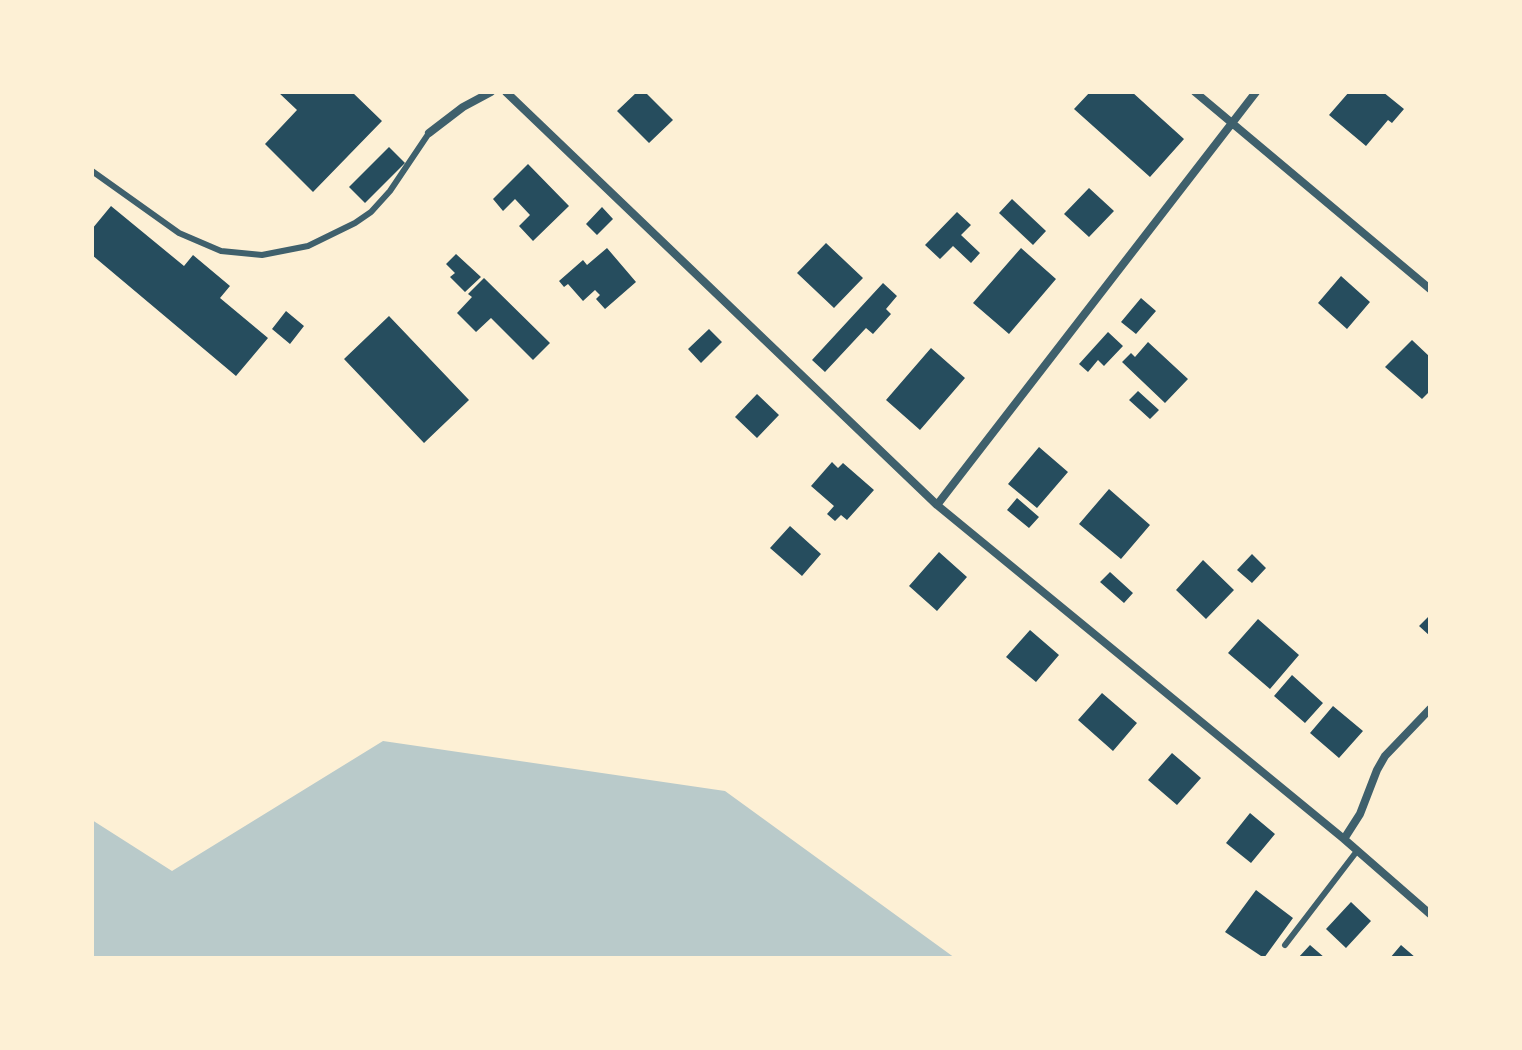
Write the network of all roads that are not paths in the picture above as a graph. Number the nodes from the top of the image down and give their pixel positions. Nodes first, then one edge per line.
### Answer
1 (491, 92) edge
2 (506, 92) edge
3 (1195, 92) edge
4 (1256, 92) edge
5 (1229, 123) junction
6 (429, 133) joint
7 (92, 171) edge
8 (1430, 289) edge
9 (937, 505) junction
10 (1430, 709) edge
11 (1344, 839) junction
12 (1357, 851) junction
13 (1430, 914) edge
14 (1285, 945) dead end

1 - 6 street
2 - 9 street
3 - 5 street
4 - 5 street
5 - 8 street
5 - 9 street
6 - 7 lane
9 - 11 street
10 - 11 street
11 - 12 street
12 - 13 street
12 - 14 lane

